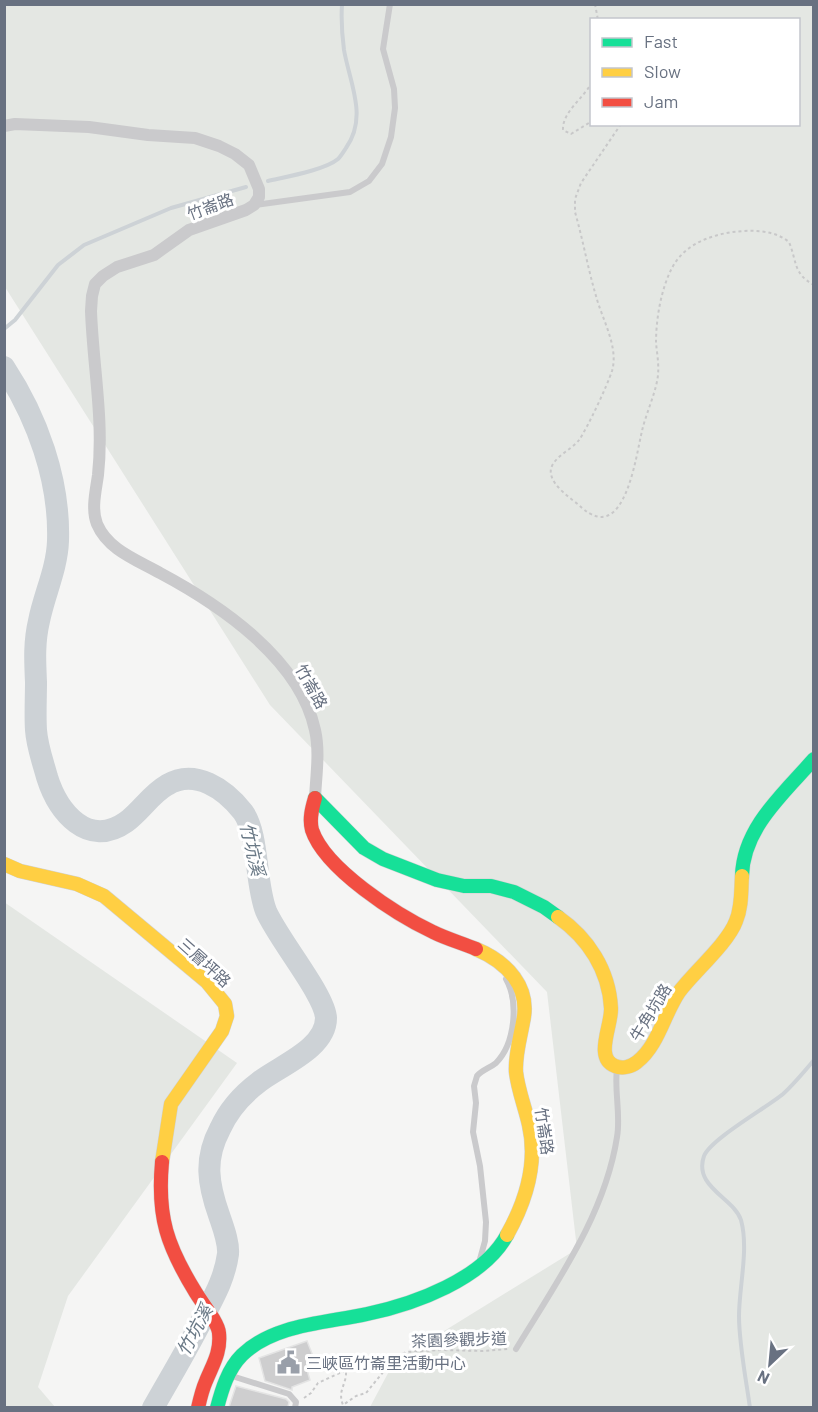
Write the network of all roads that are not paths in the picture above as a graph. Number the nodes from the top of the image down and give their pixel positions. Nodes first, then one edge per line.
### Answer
1 (390, 4) edge
2 (4, 126) edge
3 (254, 205) junction
4 (813, 759) edge
5 (315, 798) junction
6 (4, 864) edge
7 (483, 951) junction
8 (617, 1067) junction
9 (478, 1269) junction
10 (516, 1349) road end
11 (229, 1375) junction
12 (296, 1405) edge
13 (198, 1407) edge
14 (217, 1407) edge

1 - 3 lane
2 - 3 street, 竹崙路
3 - 5 street, 竹崙路
4 - 8 street, 牛角坑路
5 - 7 street, 竹崙路
5 - 8 street, 牛角坑路
6 - 13 street, 三層坪路
7 - 9 lane
7 - 9 street, 竹崙路
8 - 10 lane
9 - 11 street, 竹崙路
11 - 12 lane
11 - 14 street, 竹崙路

